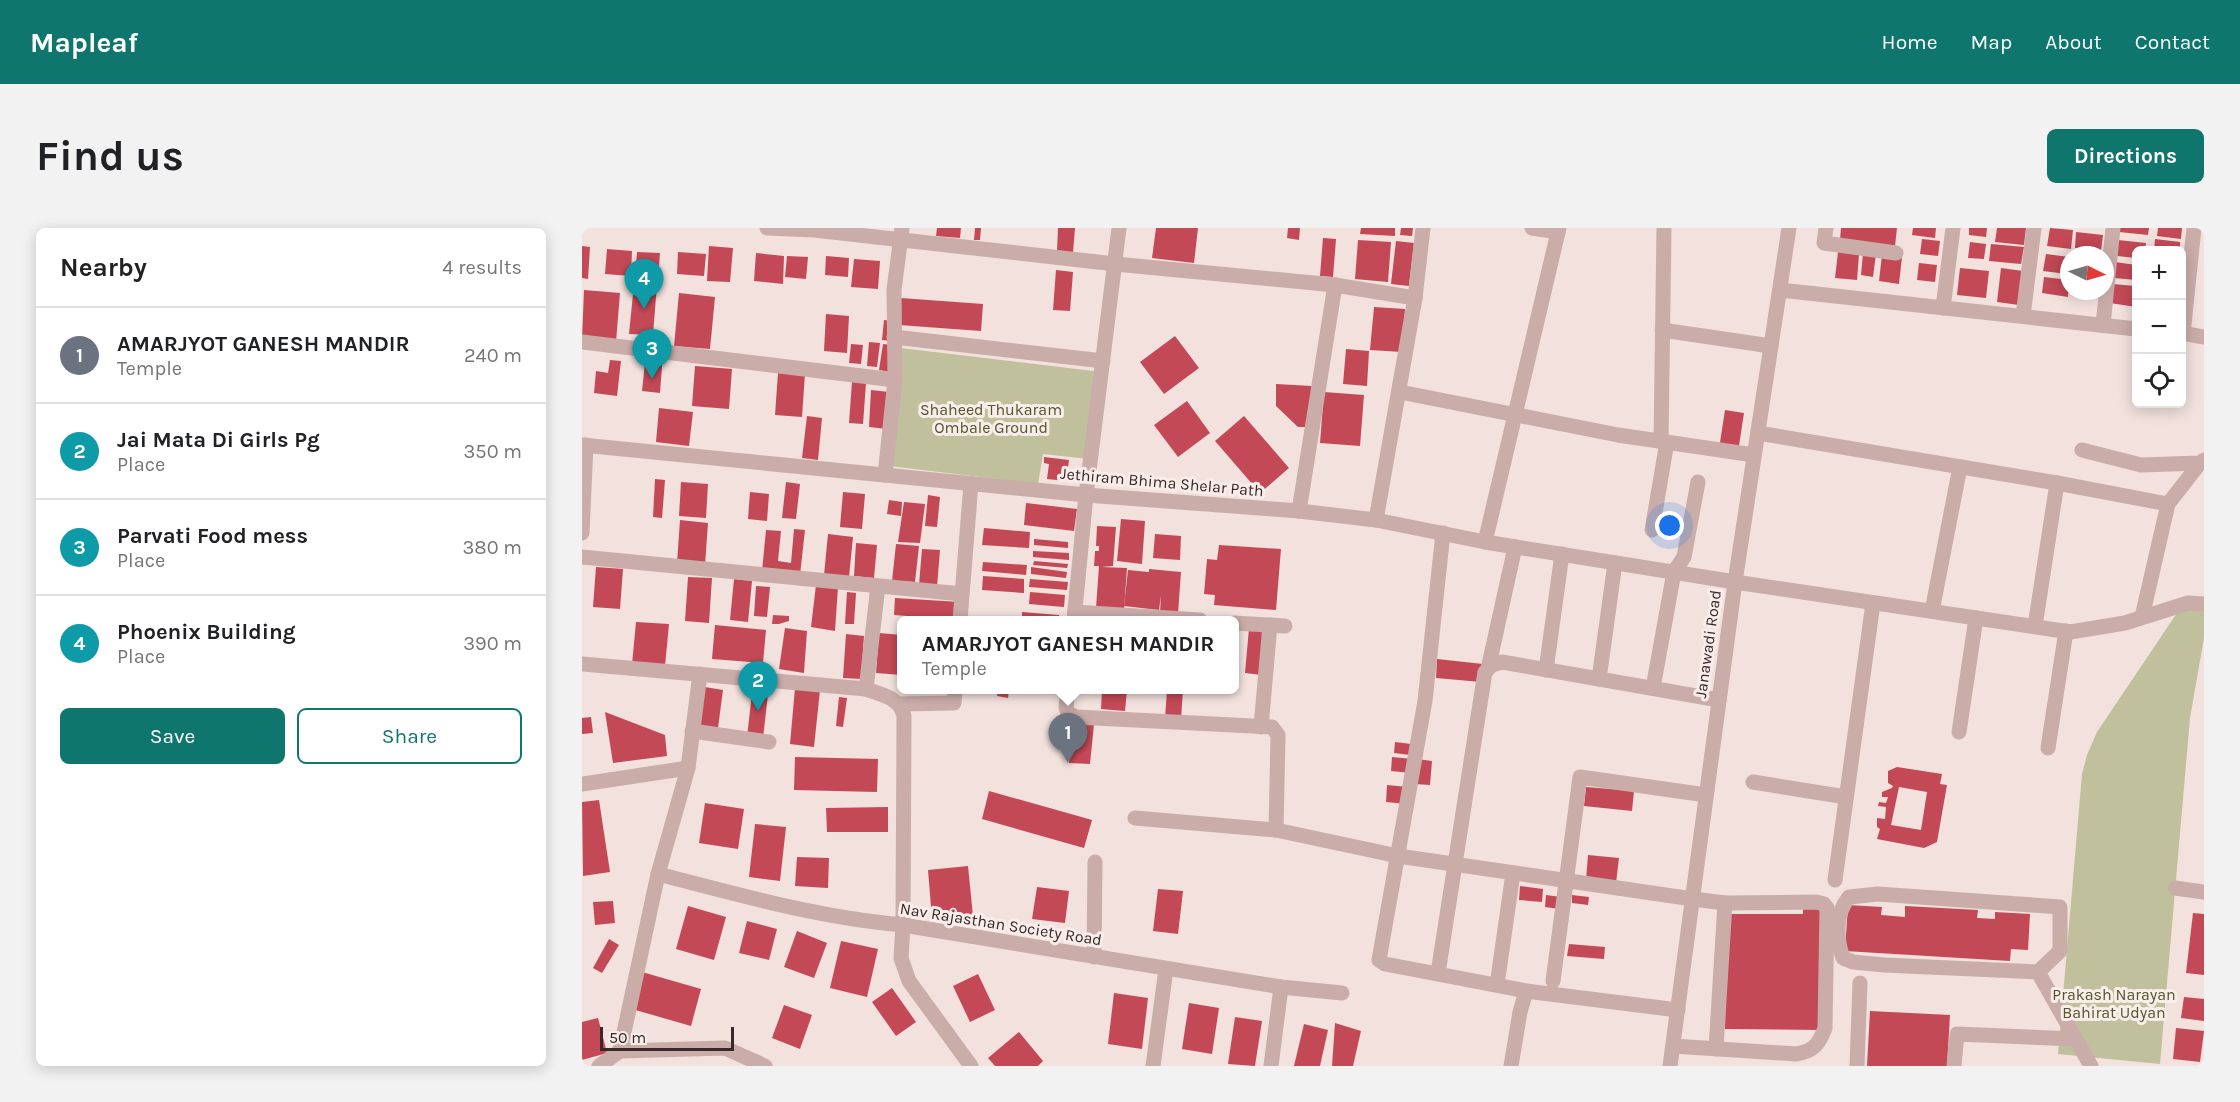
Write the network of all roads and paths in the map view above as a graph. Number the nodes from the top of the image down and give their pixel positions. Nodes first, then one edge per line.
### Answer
1 (767, 228) edge
2 (1119, 228) edge
3 (1423, 228) edge
4 (1532, 228) edge
5 (1664, 228) edge
6 (1789, 228) edge
7 (1826, 228) edge
8 (1953, 228) edge
9 (2034, 228) edge
10 (2114, 228) edge
11 (2194, 228) edge
12 (814, 229) edge
13 (1558, 230) edge
14 (901, 234) edge
15 (1896, 253) dead end
16 (1115, 264) junction
17 (1335, 285) junction
18 (1780, 290) junction
19 (1415, 298) junction
20 (2186, 300) edge
21 (1943, 308) junction
22 (2023, 316) junction
23 (2103, 325) junction
24 (2132, 329) edge
25 (1662, 330) junction
26 (2186, 335) edge
27 (894, 337) junction
28 (2204, 337) edge
29 (582, 342) edge
30 (1771, 346) junction
31 (1103, 361) junction
32 (895, 380) junction
33 (1400, 392) junction
34 (1515, 415) junction
35 (1758, 433) junction
36 (1664, 441) junction
37 (584, 445) edge
38 (2082, 450) dead end
39 (1754, 455) junction
40 (2202, 461) edge
41 (1959, 467) junction
42 (885, 475) junction
43 (1698, 482) dead end
44 (971, 483) junction
45 (2057, 483) junction
46 (1086, 495) junction
47 (2168, 504) junction
48 (1299, 511) junction
49 (1376, 520) junction
50 (1652, 530) dead end
51 (582, 533) edge
52 (1443, 533) junction
53 (1485, 542) junction
54 (1515, 547) junction
55 (1562, 554) junction
56 (582, 557) edge
57 (1615, 563) junction
58 (1674, 572) junction
59 (1735, 582) junction
60 (878, 586) junction
61 (962, 594) junction
62 (1874, 603) junction
63 (2204, 604) edge
64 (1932, 611) junction
65 (960, 616) edge
66 (1075, 616) edge
67 (2142, 617) junction
68 (1976, 618) junction
69 (1239, 623) edge
70 (2035, 626) junction
71 (2066, 631) junction
72 (582, 664) edge
73 (1488, 669) junction
74 (1546, 670) junction
75 (700, 674) junction
76 (1599, 679) junction
77 (1653, 688) junction
78 (866, 689) junction
79 (955, 694) edge
80 (1068, 694) edge
81 (1719, 700) junction
82 (899, 704) junction
83 (1261, 727) junction
84 (692, 731) junction
85 (1959, 732) dead end
86 (768, 742) dead end
87 (2048, 748) dead end
88 (688, 768) junction
89 (1753, 782) dead end
90 (582, 784) edge
91 (1706, 795) junction
92 (1846, 797) junction
93 (1135, 818) dead end
94 (1276, 830) junction
95 (1398, 856) junction
96 (1095, 862) dead end
97 (1456, 865) junction
98 (1514, 873) junction
99 (658, 874) junction
100 (1835, 880) dead end
101 (1566, 881) junction
102 (2175, 888) dead end
103 (2204, 892) edge
104 (1693, 899) junction
105 (1725, 903) junction
106 (903, 925) junction
107 (1094, 957) junction
108 (1166, 969) junction
109 (2038, 972) junction
110 (1438, 974) junction
111 (1553, 981) dead end
112 (1860, 983) dead end
113 (1497, 985) junction
114 (1281, 987) junction
115 (1526, 990) junction
116 (1342, 993) dead end
117 (1678, 1010) junction
118 (2075, 1039) junction
119 (1673, 1046) junction
120 (1716, 1049) junction
121 (620, 1050) junction
122 (599, 1066) edge
123 (765, 1066) edge
124 (971, 1066) edge
125 (1153, 1066) edge
126 (1271, 1066) edge
127 (1511, 1066) edge
128 (1670, 1066) edge
129 (1857, 1066) edge
130 (1954, 1066) edge
131 (2091, 1066) edge

1 - 12 street
2 - 16 street
3 - 19 street
4 - 13 street
5 - 25 street
6 - 18 street, Janawadi Road
7 - 15 street
8 - 21 street
9 - 22 street
10 - 23 street
11 - 20 street
12 - 14 street
13 - 34 street
14 - 16 street
14 - 27 street
16 - 17 street
16 - 31 street
17 - 19 street
17 - 48 street
18 - 21 street
18 - 30 street, Janawadi Road
19 - 33 street
21 - 22 street
22 - 23 street
23 - 24 street
25 - 30 street
25 - 36 street
26 - 28 street
27 - 31 street
27 - 32 street
29 - 32 street
30 - 35 street, Janawadi Road
31 - 46 street
32 - 42 street
33 - 34 street
33 - 49 street
34 - 36 street
34 - 53 street
35 - 39 street, Janawadi Road
35 - 41 street
36 - 39 street
36 - 50 street
37 - 42 street, Jethiram Bhima Shelar Path
37 - 51 street
38 - 40 street
39 - 59 street, Janawadi Road
40 - 47 street
41 - 45 street
41 - 64 street
42 - 44 street, Jethiram Bhima Shelar Path
43 - 58 street
44 - 46 street, Jethiram Bhima Shelar Path
44 - 61 street
45 - 47 street
45 - 70 street
46 - 48 street, Jethiram Bhima Shelar Path
46 - 66 street
47 - 67 street
48 - 49 street, Jethiram Bhima Shelar Path
49 - 52 street, Jethiram Bhima Shelar Path
52 - 53 street, Jethiram Bhima Shelar Path
52 - 95 street
53 - 54 street, Jethiram Bhima Shelar Path
54 - 55 street, Jethiram Bhima Shelar Path
54 - 73 street
55 - 57 street, Jethiram Bhima Shelar Path
55 - 74 street
56 - 60 street
57 - 58 street, Jethiram Bhima Shelar Path
57 - 76 street
58 - 59 street, Jethiram Bhima Shelar Path
58 - 77 street
59 - 62 street, Jethiram Bhima Shelar Path
59 - 81 street, Janawadi Road
60 - 61 street
60 - 78 street
61 - 65 street
62 - 64 street, Jethiram Bhima Shelar Path
62 - 92 street
63 - 67 street, Jethiram Bhima Shelar Path
64 - 68 street, Jethiram Bhima Shelar Path
67 - 71 street, Jethiram Bhima Shelar Path
68 - 70 street, Jethiram Bhima Shelar Path
68 - 85 street
69 - 83 street
70 - 71 street, Jethiram Bhima Shelar Path
71 - 87 street
72 - 75 street
73 - 74 street
73 - 97 street
74 - 76 street
75 - 78 street
75 - 84 street
76 - 77 street
77 - 81 street
78 - 82 street
79 - 82 street
80 - 83 street
81 - 91 street, Janawadi Road
82 - 106 street
83 - 94 street
84 - 86 street
84 - 88 street
88 - 90 street
88 - 99 street
89 - 92 street
91 - 101 street
91 - 104 street, Janawadi Road
92 - 100 street
93 - 94 street
94 - 95 street
95 - 97 street
95 - 110 street
96 - 107 street
97 - 98 street
97 - 110 street
98 - 101 street
98 - 113 street
99 - 106 street, Nav Rajasthan Society Road
99 - 121 street
101 - 104 street
101 - 111 street
102 - 103 street
104 - 105 street
104 - 117 street, Janawadi Road
105 - 120 street
105 - 120 street
106 - 107 street, Nav Rajasthan Society Road
106 - 124 street
107 - 108 street, Nav Rajasthan Society Road
108 - 114 street, Nav Rajasthan Society Road
108 - 125 street
109 - 109 street
109 - 118 street
110 - 113 street
112 - 129 street
113 - 115 street
114 - 116 street, Nav Rajasthan Society Road
114 - 126 street
115 - 117 street
115 - 127 street
117 - 119 street, Janawadi Road
118 - 130 street
118 - 131 street
119 - 120 street
119 - 128 street, Janawadi Road
121 - 122 street
121 - 123 street

